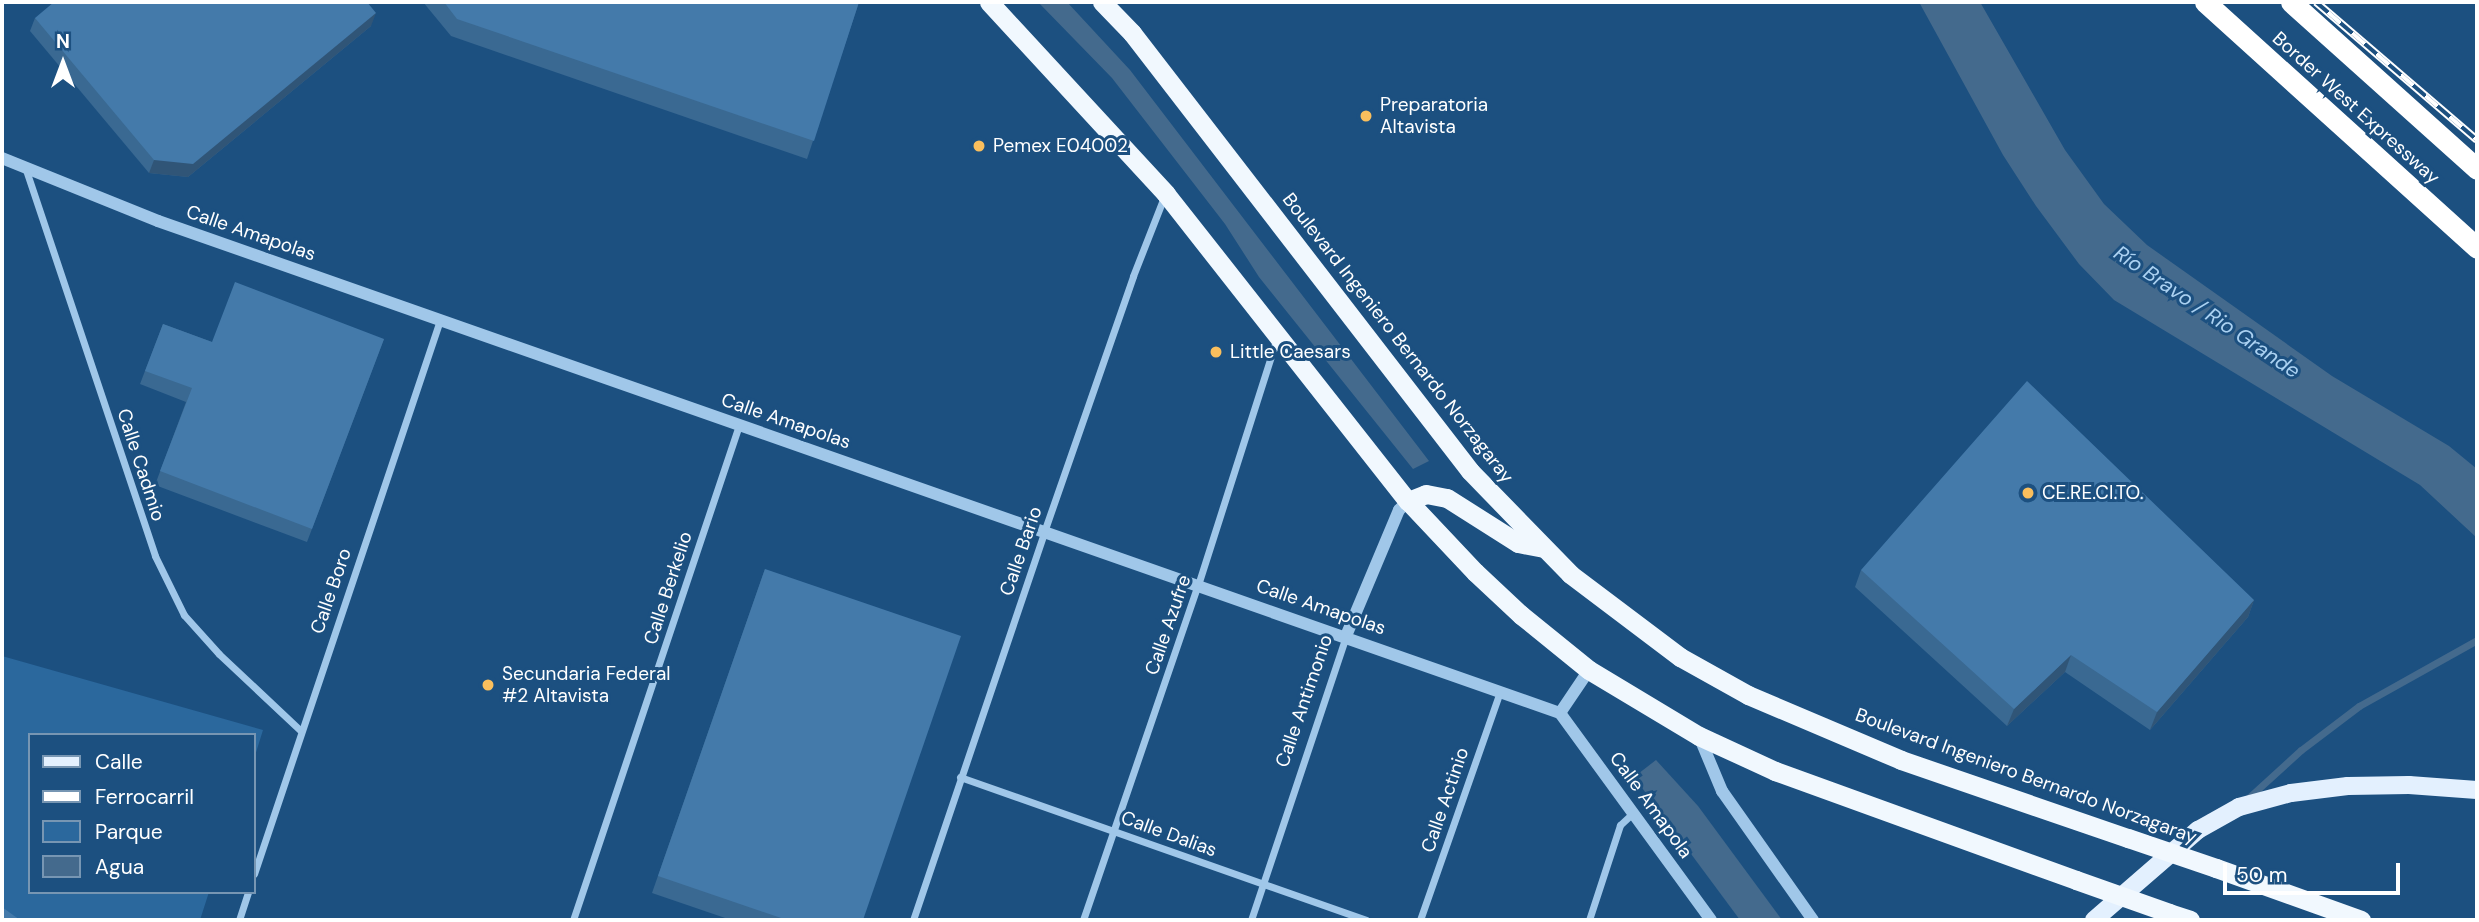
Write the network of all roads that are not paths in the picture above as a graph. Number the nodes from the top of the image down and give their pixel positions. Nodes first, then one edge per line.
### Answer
1 (989, 2) edge
2 (1102, 2) edge
3 (2205, 2) edge
4 (2291, 2) edge
5 (2, 158) edge
6 (25, 166) junction
7 (2477, 169) edge
8 (1166, 194) junction
9 (2477, 248) edge
10 (440, 320) junction
11 (1277, 337) junction
12 (739, 425) junction
13 (1408, 501) junction
14 (1044, 532) junction
15 (1543, 548) junction
16 (1198, 585) junction
17 (1346, 636) junction
18 (1589, 670) junction
19 (1500, 691) junction
20 (1560, 713) junction
21 (300, 730) junction
22 (1699, 736) junction
23 (960, 776) junction
24 (2477, 790) edge
25 (1634, 812) junction
26 (1114, 830) junction
27 (256, 868) edge
28 (1263, 885) junction
29 (247, 894) edge
30 (239, 920) edge
31 (574, 920) edge
32 (913, 920) edge
33 (1083, 920) edge
34 (1251, 920) edge
35 (1367, 920) edge
36 (1420, 920) edge
37 (1589, 920) edge
38 (1711, 920) edge
39 (1813, 920) edge
40 (2094, 920) edge
41 (2189, 920) edge
42 (2361, 920) edge

1 - 8 highway
2 - 15 highway, Boulevard Ingeniero Bernardo Norzagaray
3 - 9 highway, Border West Expressway
4 - 7 highway, Border West Expressway
5 - 6 street, Calle Amapolas
6 - 10 street, Calle Amapolas
6 - 21 street, Calle Cadmio
8 - 11 highway
8 - 14 street, Calle Bario
10 - 12 street, Calle Amapolas
10 - 21 street, Calle Boro
11 - 13 highway
11 - 16 street, Calle Azufre
12 - 14 street, Calle Amapolas
12 - 31 street, Calle Berkelio
13 - 15 highway
13 - 17 street, Calle Antimonio
13 - 18 highway
14 - 16 street, Calle Amapolas
14 - 23 street, Calle Bario
15 - 42 highway, Boulevard Ingeniero Bernardo Norzagaray, bridge
16 - 17 street, Calle Amapolas
16 - 26 street, Calle Azufre
17 - 19 street, Calle Amapolas
17 - 28 street, Calle Antimonio
18 - 20 street
18 - 22 highway
19 - 20 street, Calle Amapolas
19 - 36 street, Calle Actinio
20 - 25 street, Calle Amapola
21 - 27 street, Calle Boro
22 - 39 street
22 - 41 highway, bridge
23 - 26 street, Calle Dalias
23 - 32 street, Calle Bario
24 - 40 main road
25 - 37 street
25 - 38 street, Calle Amapola
26 - 28 street, Calle Dalias
26 - 33 street, Calle Azufre
28 - 34 street, Calle Antimonio
28 - 35 street, Calle Dalias
29 - 30 street

